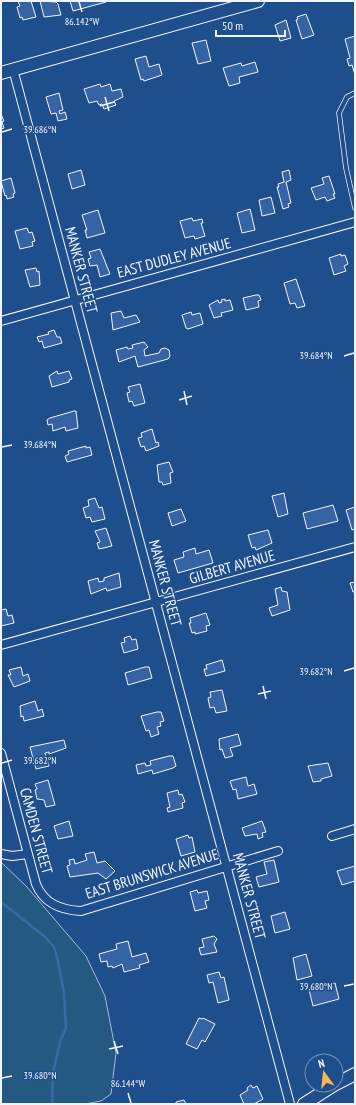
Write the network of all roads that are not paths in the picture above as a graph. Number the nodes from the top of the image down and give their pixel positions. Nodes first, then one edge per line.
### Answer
1 (258, 1) edge
2 (13, 69) junction
3 (1, 73) edge
4 (355, 93) edge
5 (355, 208) edge
6 (355, 222) edge
7 (75, 300) junction
8 (1, 321) edge
9 (355, 547) edge
10 (156, 604) junction
11 (1, 645) edge
12 (1, 753) edge
13 (355, 829) edge
14 (332, 836) dead end
15 (278, 851) dead end
16 (1, 854) edge
17 (28, 854) junction
18 (227, 865) junction
19 (58, 907) joint
20 (355, 1074) edge
21 (344, 1080) edge
22 (321, 1093) edge
23 (290, 1104) edge
24 (304, 1104) edge

1 - 2 street
2 - 3 street
2 - 7 street, MANKER STREET
4 - 5 lane
6 - 7 street, EAST DUDLEY AVENUE
7 - 8 street, EAST DUDLEY AVENUE
7 - 10 street, MANKER STREET
9 - 10 street, GILBERT AVENUE
10 - 11 street, GILBERT AVENUE
10 - 18 street, MANKER STREET
12 - 17 street, CAMDEN STREET
13 - 14 street
15 - 18 street, EAST BRUNSWICK AVENUE
16 - 17 street
17 - 19 street, CAMDEN STREET
18 - 19 street, EAST BRUNSWICK AVENUE
18 - 23 street, MANKER STREET
20 - 21 street
22 - 24 street

